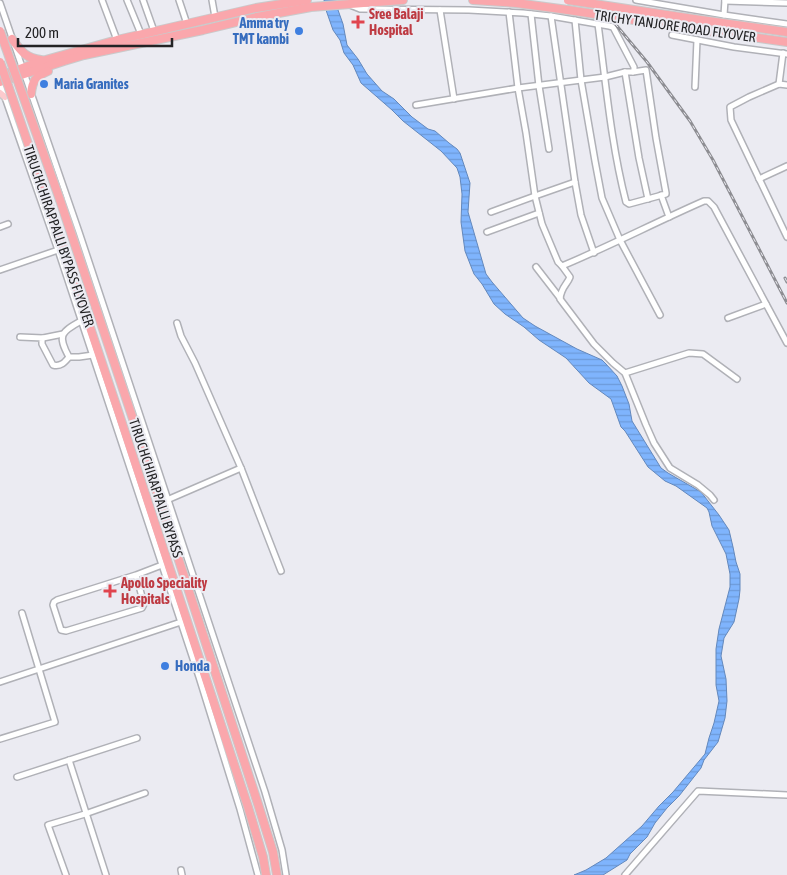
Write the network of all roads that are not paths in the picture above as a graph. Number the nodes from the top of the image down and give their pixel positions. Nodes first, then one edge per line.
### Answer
1 (102, 0) edge
2 (127, 0) edge
3 (143, 0) edge
4 (179, 0) edge
5 (212, 0) edge
6 (307, 0) edge
7 (403, 0) edge
8 (473, 0) edge
9 (568, 0) edge
10 (636, 0) edge
11 (725, 0) edge
12 (655, 1) edge
13 (0, 3) edge
14 (787, 3) edge
15 (346, 5) junction
16 (440, 10) junction
17 (509, 12) junction
18 (531, 14) junction
19 (724, 15) junction
20 (552, 16) junction
21 (214, 17) junction
22 (575, 20) junction
23 (187, 24) junction
24 (598, 24) junction
25 (787, 24) edge
26 (0, 30) edge
27 (154, 31) junction
28 (787, 32) edge
29 (141, 34) junction
30 (672, 35) dead end
31 (12, 39) junction
32 (117, 40) junction
33 (697, 40) junction
34 (787, 42) edge
35 (785, 54) edge
36 (42, 61) junction
37 (64, 61) junction
38 (0, 62) edge
39 (23, 71) junction
40 (624, 72) junction
41 (633, 72) junction
42 (0, 76) edge
43 (605, 77) junction
44 (581, 80) junction
45 (561, 82) junction
46 (0, 83) edge
47 (779, 84) junction
48 (787, 85) edge
49 (539, 86) junction
50 (695, 87) dead end
51 (518, 88) junction
52 (31, 94) junction
53 (3, 95) edge
54 (454, 99) junction
55 (416, 105) dead end
56 (549, 149) dead end
57 (787, 166) edge
58 (759, 179) junction
59 (575, 182) junction
60 (661, 195) junction
61 (534, 196) junction
62 (648, 199) junction
63 (491, 212) dead end
64 (539, 213) junction
65 (669, 217) junction
66 (8, 224) dead end
67 (0, 227) edge
68 (487, 232) dead end
69 (787, 237) edge
70 (620, 240) junction
71 (58, 250) junction
72 (594, 253) junction
73 (562, 266) junction
74 (536, 267) dead end
75 (0, 270) edge
76 (560, 299) junction
77 (766, 304) junction
78 (660, 315) dead end
79 (728, 318) dead end
80 (81, 321) junction
81 (177, 323) dead end
82 (104, 331) joint
83 (63, 334) junction
84 (20, 337) dead end
85 (43, 338) junction
86 (787, 343) edge
87 (92, 355) junction
88 (69, 356) junction
89 (625, 373) junction
90 (737, 379) dead end
91 (110, 406) junction
92 (118, 411) junction
93 (241, 468) junction
94 (167, 500) junction
95 (714, 500) dead end
96 (162, 565) junction
97 (281, 571) dead end
98 (136, 575) junction
99 (22, 613) dead end
100 (182, 622) junction
101 (40, 669) junction
102 (0, 682) edge
103 (137, 738) dead end
104 (0, 739) edge
105 (69, 760) junction
106 (17, 777) dead end
107 (145, 794) dead end
108 (787, 794) edge
109 (85, 814) junction
110 (66, 875) edge
111 (106, 875) edge
112 (258, 875) edge
113 (266, 875) edge
114 (277, 875) edge
115 (286, 875) edge
116 (625, 875) edge

1 - 32 street
2 - 29 street
3 - 27 street
4 - 23 street
5 - 21 street
6 - 21 highway
7 - 15 highway
8 - 34 highway, TRICHY TANJORE ROAD FLYOVER, bridge
9 - 28 highway, TRICHY TANJORE ROAD FLYOVER, bridge
10 - 12 street
11 - 14 street
11 - 19 street
12 - 19 street
13 - 31 street
15 - 16 street
15 - 37 highway
16 - 17 street
16 - 54 street
17 - 18 street
17 - 51 street
18 - 20 street
18 - 49 street
19 - 25 street
20 - 22 street
20 - 45 street
21 - 23 highway
22 - 24 street
22 - 44 street
23 - 27 highway
24 - 41 street
24 - 43 street
26 - 82 highway, TIRUCHCHIRAPPALLI BYPASS FLYOVER, bridge
27 - 29 highway
29 - 32 highway
30 - 33 street
31 - 36 highway
31 - 39 street
32 - 36 highway
33 - 35 street
33 - 50 street
35 - 47 street
36 - 39 highway
37 - 39 highway
37 - 52 highway
38 - 92 highway, TIRUCHCHIRAPPALLI BYPASS FLYOVER, bridge
39 - 42 highway
39 - 46 highway
39 - 52 street
40 - 41 street
40 - 43 street
40 - 62 street
41 - 60 street
43 - 44 street
43 - 62 street
44 - 45 street
44 - 70 street
45 - 49 street
45 - 59 street
46 - 53 street
47 - 48 street
47 - 58 street
49 - 51 street
49 - 56 street
51 - 54 street
51 - 61 street
52 - 94 street
53 - 71 street
54 - 55 street
57 - 58 street
58 - 69 street
59 - 61 street
59 - 72 street
60 - 62 street
60 - 65 street
61 - 63 street
61 - 64 street
64 - 68 street
64 - 73 street
65 - 70 street
65 - 77 street
66 - 67 street
70 - 72 street
70 - 78 street
71 - 75 street
71 - 80 street
72 - 73 street
73 - 76 street
74 - 76 street
76 - 89 street
77 - 79 street
77 - 86 street
80 - 83 street
80 - 87 street
81 - 93 street
82 - 114 highway, TIRUCHCHIRAPPALLI BYPASS
83 - 85 street
83 - 88 street
84 - 85 street
85 - 88 street
87 - 88 street
87 - 91 street
89 - 90 street
89 - 95 street
91 - 92 highway
91 - 96 street
92 - 113 highway, TIRUCHCHIRAPPALLI BYPASS
93 - 94 street
93 - 97 street
94 - 115 street
96 - 98 street
96 - 100 street
98 - 98 street
99 - 101 street
100 - 101 street
100 - 112 street
101 - 102 street
101 - 104 street
103 - 105 street
105 - 106 street
105 - 109 street
107 - 109 street
108 - 116 street
109 - 110 street
109 - 111 street

